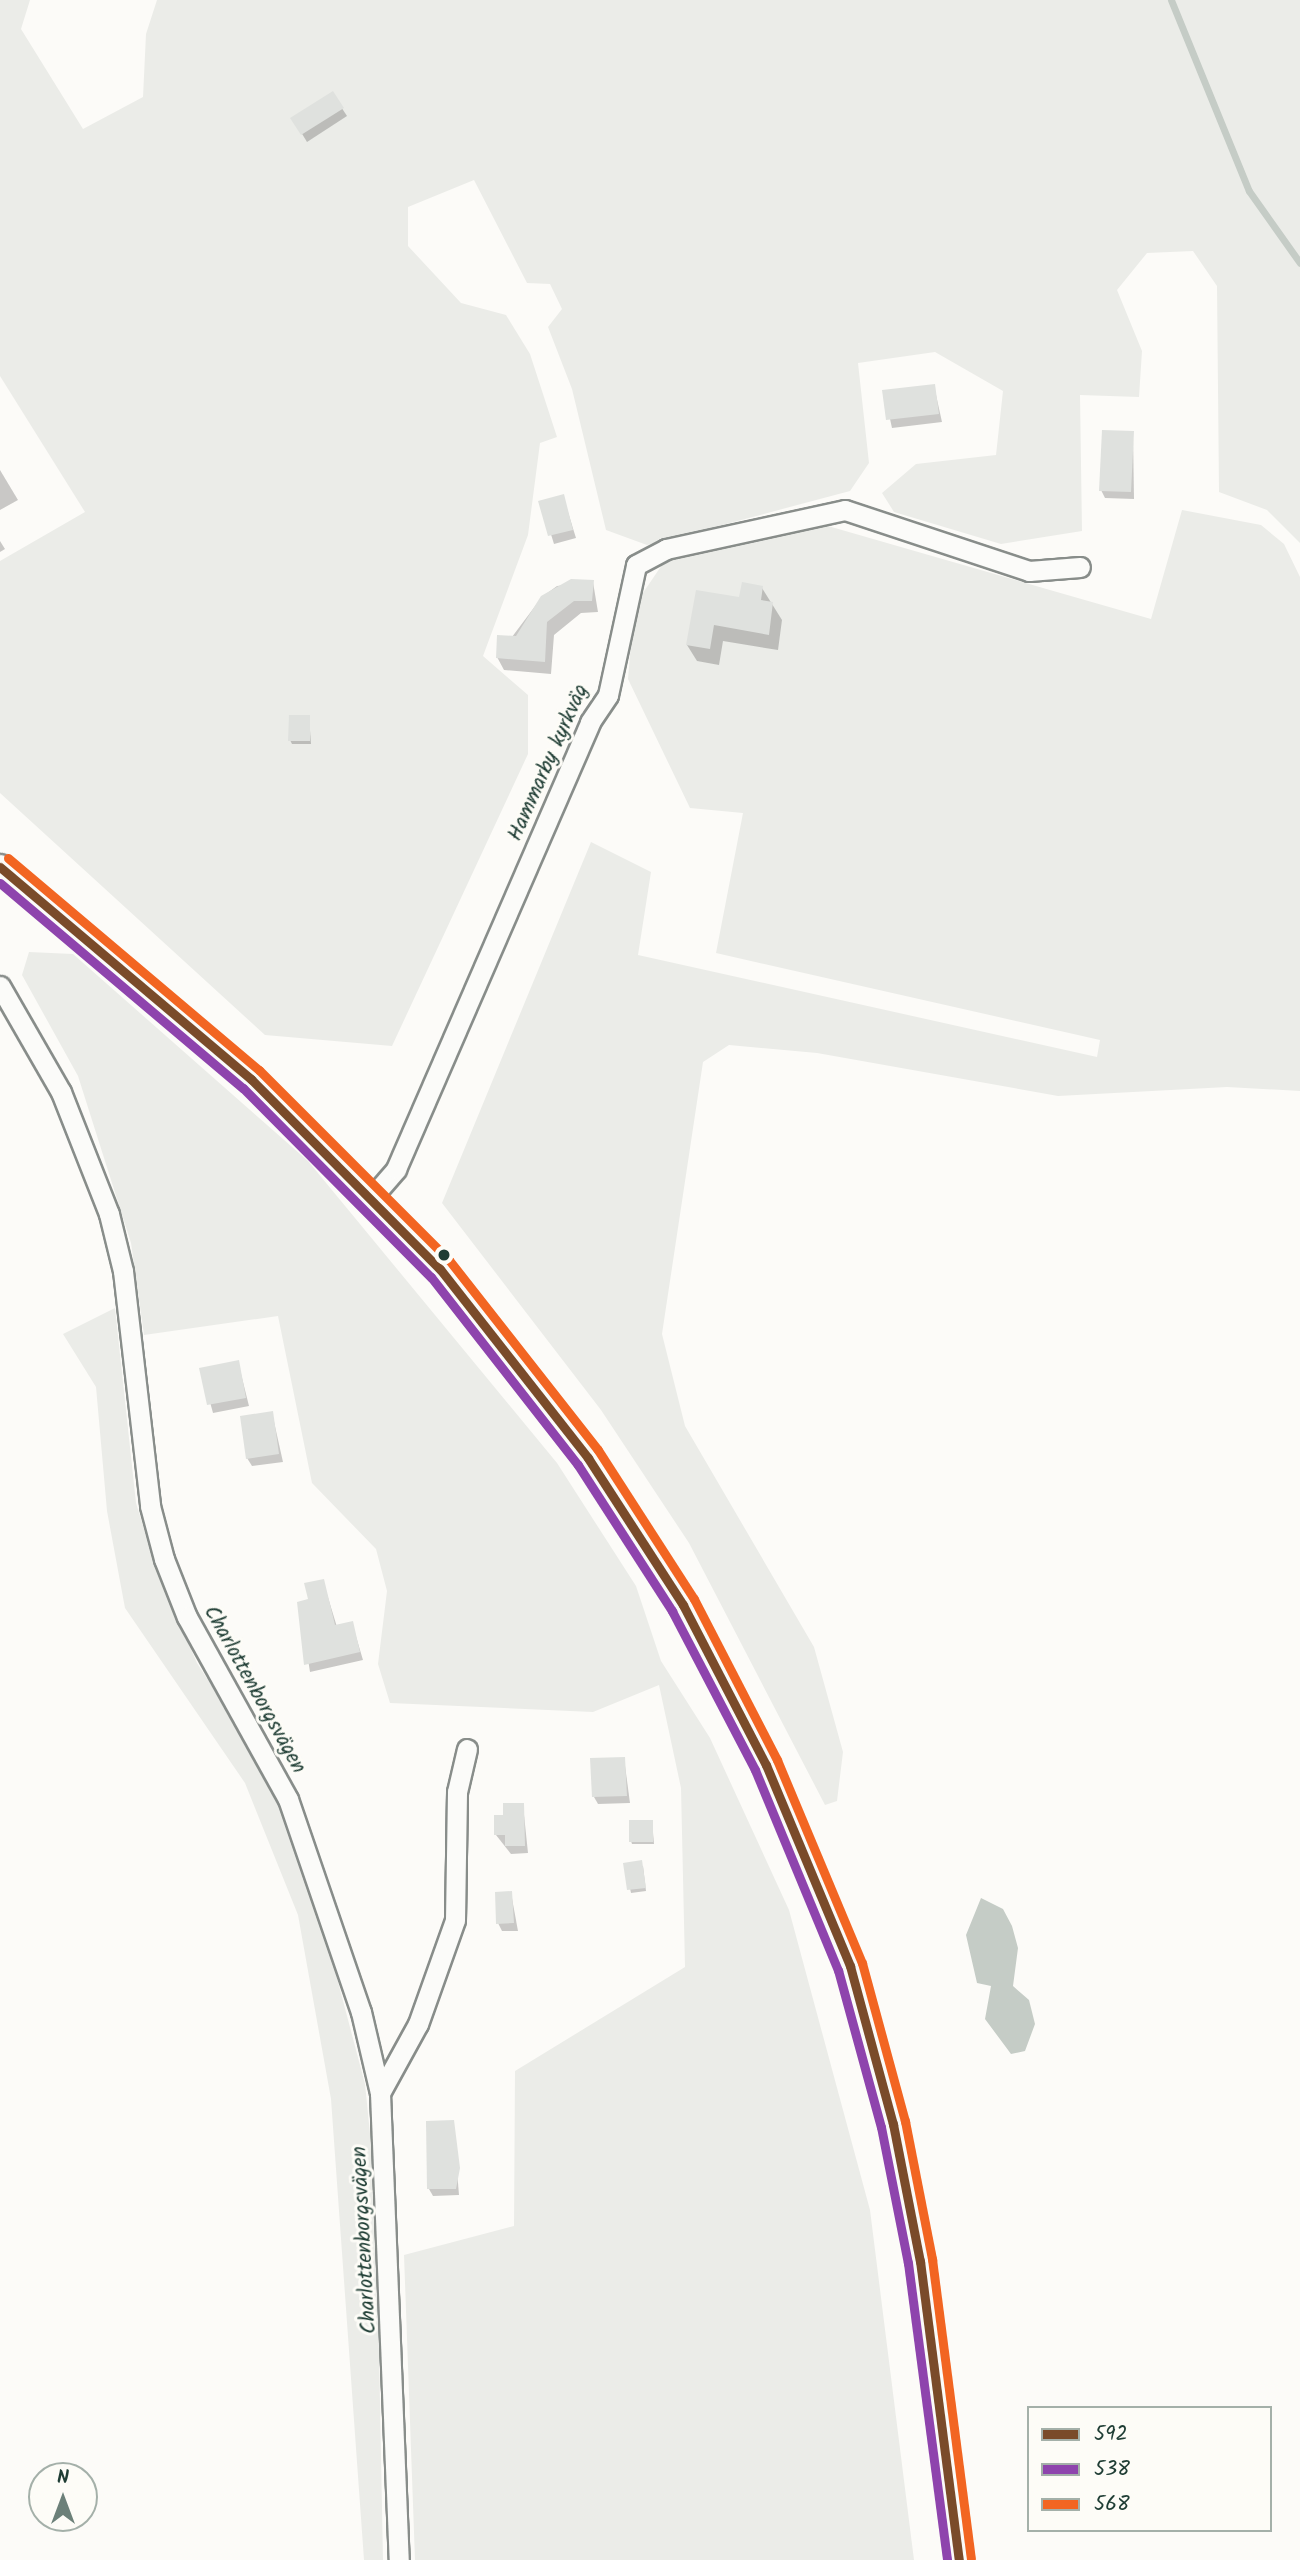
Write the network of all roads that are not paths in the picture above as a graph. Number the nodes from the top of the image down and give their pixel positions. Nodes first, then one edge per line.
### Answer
1 (1080, 567) dead end
2 (0, 867) edge
3 (0, 986) edge
4 (372, 1197) junction
5 (467, 1749) dead end
6 (380, 2092) junction
7 (399, 2560) edge
8 (959, 2560) edge

1 - 4 street, Hammarby kyrkväg
2 - 4 street
3 - 6 street, Charlottenborgsvägen
4 - 8 street
5 - 6 street
6 - 7 street, Charlottenborgsvägen

